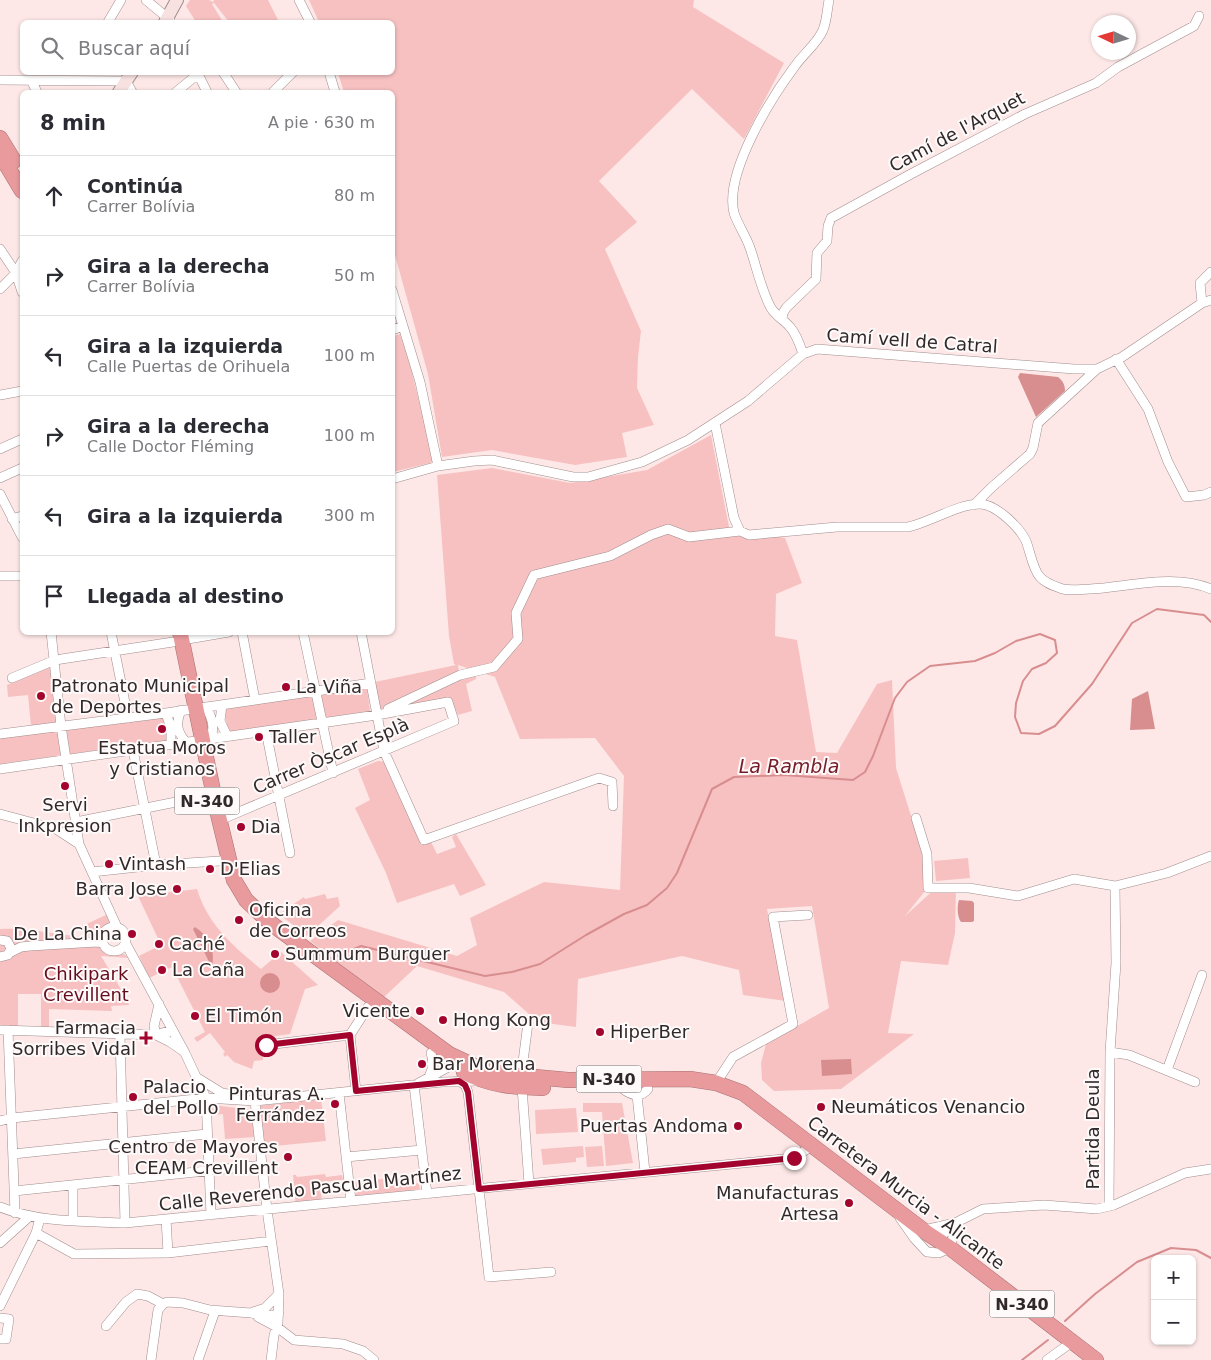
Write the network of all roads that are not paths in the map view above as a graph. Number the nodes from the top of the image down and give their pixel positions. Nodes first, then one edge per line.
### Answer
1 (121, 0) edge
2 (146, 0) edge
3 (177, 0) edge
4 (299, 0) edge
5 (829, 0) edge
6 (1199, 16) dead end
7 (111, 20) edge
8 (167, 20) edge
9 (168, 20) edge
10 (309, 20) edge
11 (197, 75) edge
12 (198, 75) edge
13 (225, 75) edge
14 (290, 75) edge
15 (330, 75) edge
16 (75, 76) edge
17 (0, 80) edge
18 (31, 80) junction
19 (130, 82) edge
20 (36, 90) edge
21 (178, 90) edge
22 (206, 90) edge
23 (235, 90) edge
24 (275, 90) edge
25 (334, 90) edge
26 (0, 138) edge
27 (0, 154) edge
28 (20, 172) edge
29 (20, 188) edge
30 (0, 249) edge
31 (20, 265) edge
32 (1211, 272) edge
33 (16, 273) junction
34 (20, 286) edge
35 (0, 289) edge
36 (395, 299) edge
37 (1207, 302) edge
38 (782, 319) junction
39 (404, 326) junction
40 (395, 329) edge
41 (803, 354) junction
42 (1116, 359) junction
43 (1096, 368) junction
44 (20, 391) edge
45 (0, 396) edge
46 (715, 423) junction
47 (20, 441) edge
48 (0, 449) edge
49 (438, 466) junction
50 (20, 469) edge
51 (0, 478) edge
52 (395, 478) edge
53 (1211, 492) edge
54 (0, 494) edge
55 (974, 505) junction
56 (20, 517) edge
57 (12, 519) junction
58 (740, 531) junction
59 (20, 533) edge
60 (0, 576) edge
61 (20, 576) edge
62 (1211, 589) edge
63 (51, 635) edge
64 (111, 635) edge
65 (197, 635) edge
66 (243, 635) edge
67 (304, 635) edge
68 (362, 635) edge
69 (176, 637) edge
70 (114, 651) junction
71 (55, 660) junction
72 (12, 678) dead end
73 (371, 683) junction
74 (315, 692) junction
75 (256, 700) junction
76 (222, 705) junction
77 (193, 708) junction
78 (166, 713) junction
79 (377, 715) junction
80 (128, 718) junction
81 (322, 722) junction
82 (61, 726) junction
83 (266, 731) junction
84 (0, 734) edge
85 (227, 736) junction
86 (198, 740) junction
87 (171, 744) junction
88 (133, 750) junction
89 (384, 751) junction
90 (66, 760) junction
91 (0, 769) edge
92 (333, 772) junction
93 (206, 796) junction
94 (278, 796) junction
95 (614, 806) dead end
96 (145, 808) junction
97 (0, 814) edge
98 (916, 818) dead end
99 (220, 820) junction
100 (76, 822) junction
101 (79, 844) junction
102 (290, 854) dead end
103 (1211, 856) edge
104 (225, 860) junction
105 (156, 865) junction
106 (92, 872) junction
107 (1115, 886) junction
108 (808, 915) dead end
109 (117, 927) junction
110 (0, 940) edge
111 (102, 943) junction
112 (126, 944) junction
113 (9, 948) junction
114 (0, 957) edge
115 (1202, 975) dead end
116 (158, 1004) junction
117 (368, 1007) junction
118 (528, 1023) dead end
119 (4, 1030) edge
120 (172, 1030) junction
121 (120, 1035) junction
122 (156, 1035) junction
123 (350, 1035) junction
124 (266, 1045) dead end
125 (1110, 1052) junction
126 (185, 1053) junction
127 (430, 1053) junction
128 (5, 1058) edge
129 (450, 1060) junction
130 (1167, 1070) junction
131 (482, 1076) junction
132 (196, 1077) junction
133 (429, 1077) junction
134 (459, 1081) junction
135 (442, 1082) junction
136 (521, 1082) junction
137 (1194, 1082) dead end
138 (716, 1083) junction
139 (10, 1086) junction
140 (414, 1086) junction
141 (0, 1088) edge
142 (356, 1091) junction
143 (636, 1091) junction
144 (222, 1093) junction
145 (339, 1093) junction
146 (206, 1098) junction
147 (255, 1101) junction
148 (122, 1107) junction
149 (765, 1111) junction
150 (12, 1118) junction
151 (0, 1121) edge
152 (207, 1134) junction
153 (124, 1143) junction
154 (813, 1145) junction
155 (422, 1150) junction
156 (13, 1154) junction
157 (346, 1157) junction
158 (263, 1164) junction
159 (1211, 1169) edge
160 (209, 1170) junction
161 (645, 1172) junction
162 (124, 1179) junction
163 (529, 1184) junction
164 (73, 1185) junction
165 (479, 1189) junction
166 (14, 1191) junction
167 (427, 1194) junction
168 (352, 1201) junction
169 (887, 1202) junction
170 (0, 1206) edge
171 (1108, 1206) junction
172 (267, 1210) junction
173 (15, 1213) junction
174 (211, 1215) junction
175 (30, 1216) junction
176 (40, 1218) junction
177 (166, 1219) junction
178 (73, 1220) junction
179 (957, 1222) junction
180 (125, 1224) junction
181 (924, 1230) junction
182 (36, 1233) junction
183 (271, 1240) junction
184 (0, 1242) edge
185 (943, 1244) junction
186 (168, 1253) junction
187 (551, 1272) dead end
188 (279, 1294) junction
189 (163, 1304) junction
190 (0, 1306) edge
191 (265, 1308) junction
192 (215, 1311) junction
193 (279, 1312) junction
194 (251, 1313) junction
195 (0, 1318) edge
196 (106, 1326) dead end
197 (277, 1327) junction
198 (0, 1339) edge
199 (1072, 1342) junction
200 (150, 1360) edge
201 (198, 1360) edge
202 (271, 1360) edge
203 (374, 1360) edge
204 (1047, 1360) edge
205 (1096, 1360) edge

1 - 7 street
2 - 8 street
3 - 9 street
4 - 10 street
5 - 38 street
6 - 38 street, Camí de l'Arquet
11 - 21 street
12 - 22 street
13 - 23 street
14 - 24 street
15 - 25 street
16 - 18 street
16 - 19 street
17 - 18 street
18 - 20 street
26 - 28 highway
27 - 29 highway
30 - 33 street
31 - 33 street
32 - 37 street
33 - 34 street
33 - 35 street
36 - 39 street
37 - 42 street, Camí vell de Catral
38 - 41 street
39 - 40 street
39 - 49 street
41 - 43 street, Camí vell de Catral
41 - 46 street, Camí vell de Catral
42 - 43 street, Camí vell de Catral
42 - 53 street
43 - 55 street
44 - 45 street
46 - 49 street, Camí vell de Catral
46 - 58 street
47 - 48 street
49 - 52 street, Camí vell de Catral
50 - 51 street
54 - 57 street
55 - 58 street
55 - 62 street
56 - 57 street
57 - 59 street
58 - 79 street
60 - 61 street
63 - 71 street
64 - 70 street
65 - 69 street
66 - 75 street
67 - 74 street
68 - 73 street
69 - 70 street
69 - 77 highway, N-340
70 - 71 street
70 - 80 street
71 - 72 street
71 - 82 street
73 - 74 street
73 - 79 street
74 - 75 street
74 - 81 street
75 - 76 street
76 - 77 street
76 - 85 street
77 - 78 street
77 - 86 highway, N-340
77 - 86 street
78 - 80 street
78 - 87 street
79 - 81 street
79 - 89 street
79 - 89 street, Carrer Òscar Esplà
80 - 82 street
81 - 83 street
81 - 92 street
82 - 84 street
82 - 90 street
83 - 85 street
83 - 94 street
85 - 86 street
86 - 87 street
86 - 93 highway, N-340
86 - 99 highway, N-340
87 - 88 street
88 - 90 street
88 - 96 street
89 - 92 street, Carrer Òscar Esplà
89 - 95 street
90 - 91 street
90 - 100 street
92 - 94 street, Carrer Òscar Esplà
93 - 96 street
93 - 104 highway, N-340
94 - 99 street, Carrer Òscar Esplà
94 - 102 street
96 - 100 street
96 - 105 street
97 - 101 street
98 - 107 street
99 - 104 highway, N-340
100 - 101 street
101 - 106 street
103 - 107 street
104 - 105 street
104 - 117 highway, N-340
104 - 129 highway, N-340
105 - 106 street
106 - 109 street
107 - 125 street
108 - 138 street
109 - 111 street
109 - 112 street
110 - 113 street
111 - 112 street
111 - 113 street
112 - 116 street
113 - 114 street
115 - 130 street
116 - 120 street
116 - 122 street
117 - 123 street
117 - 127 highway, N-340
118 - 136 street
119 - 121 street
119 - 128 street
120 - 122 street
120 - 126 street
121 - 122 street
121 - 148 street
122 - 126 street
123 - 124 street
123 - 142 street
125 - 130 street, Partida Deula
125 - 171 street, Partida Deula
126 - 132 street
127 - 129 highway, N-340
127 - 133 street
128 - 139 street
129 - 131 highway, N-340
129 - 133 street
129 - 135 street
130 - 137 street, Partida Deula
131 - 134 street
131 - 136 highway, N-340
132 - 144 street
132 - 146 street
133 - 140 street
134 - 135 street
134 - 165 street
135 - 140 street
136 - 138 highway, N-340
136 - 143 highway, N-340
136 - 163 street
138 - 149 highway, N-340
139 - 141 street
139 - 150 street
140 - 142 street
140 - 155 street
142 - 145 street
143 - 149 highway, N-340
143 - 161 street
144 - 146 street
144 - 147 street
145 - 147 street
145 - 157 street
146 - 147 street
146 - 148 street
146 - 152 street
147 - 158 street
148 - 150 street
148 - 153 street
149 - 154 highway, Carretera Murcia - Alicante / N-340
150 - 151 street
150 - 156 street
152 - 153 street
152 - 160 street
153 - 156 street
153 - 162 street
154 - 161 street, Calle Reverendo Pascual Martínez
154 - 169 highway, Carretera Murcia - Alicante / N-340
155 - 157 street
155 - 167 street
156 - 166 street
157 - 168 street
158 - 160 street
158 - 172 street
159 - 171 street, Partida Deula
160 - 162 street
160 - 174 street
161 - 163 street, Calle Reverendo Pascual Martínez
162 - 164 street
162 - 180 street
163 - 165 street, Calle Reverendo Pascual Martínez
164 - 166 street
164 - 178 street
165 - 167 street, Calle Reverendo Pascual Martínez
165 - 187 street
166 - 173 street
167 - 168 street, Calle Reverendo Pascual Martínez
168 - 172 street, Calle Reverendo Pascual Martínez
169 - 181 highway, Carretera Murcia - Alicante / N-340
169 - 185 street
170 - 173 street, Calle Reverendo Pascual Martínez
171 - 179 street, Partida Deula
172 - 174 street, Calle Reverendo Pascual Martínez
172 - 183 street
173 - 175 street, Calle Reverendo Pascual Martínez
174 - 177 street, Calle Reverendo Pascual Martínez
175 - 176 street, Calle Reverendo Pascual Martínez
175 - 184 street
176 - 178 street, Calle Reverendo Pascual Martínez
176 - 182 street
177 - 180 street, Calle Reverendo Pascual Martínez
177 - 186 street
178 - 180 street, Calle Reverendo Pascual Martínez
179 - 181 street, Partida Deula
179 - 185 street, Partida Deula
179 - 185 street
181 - 185 highway, Carretera Murcia - Alicante / N-340
182 - 186 street
182 - 190 street
183 - 186 street
183 - 188 street
185 - 199 highway, Carretera Murcia - Alicante / N-340
188 - 191 street
188 - 193 street
189 - 192 street
189 - 196 street
189 - 200 street
191 - 193 street
191 - 194 street
192 - 194 street
192 - 201 street
193 - 194 street
193 - 197 street
194 - 197 street
195 - 198 street
197 - 202 street
197 - 203 street
199 - 204 street
199 - 205 highway, Carretera Murcia - Alicante / N-340

